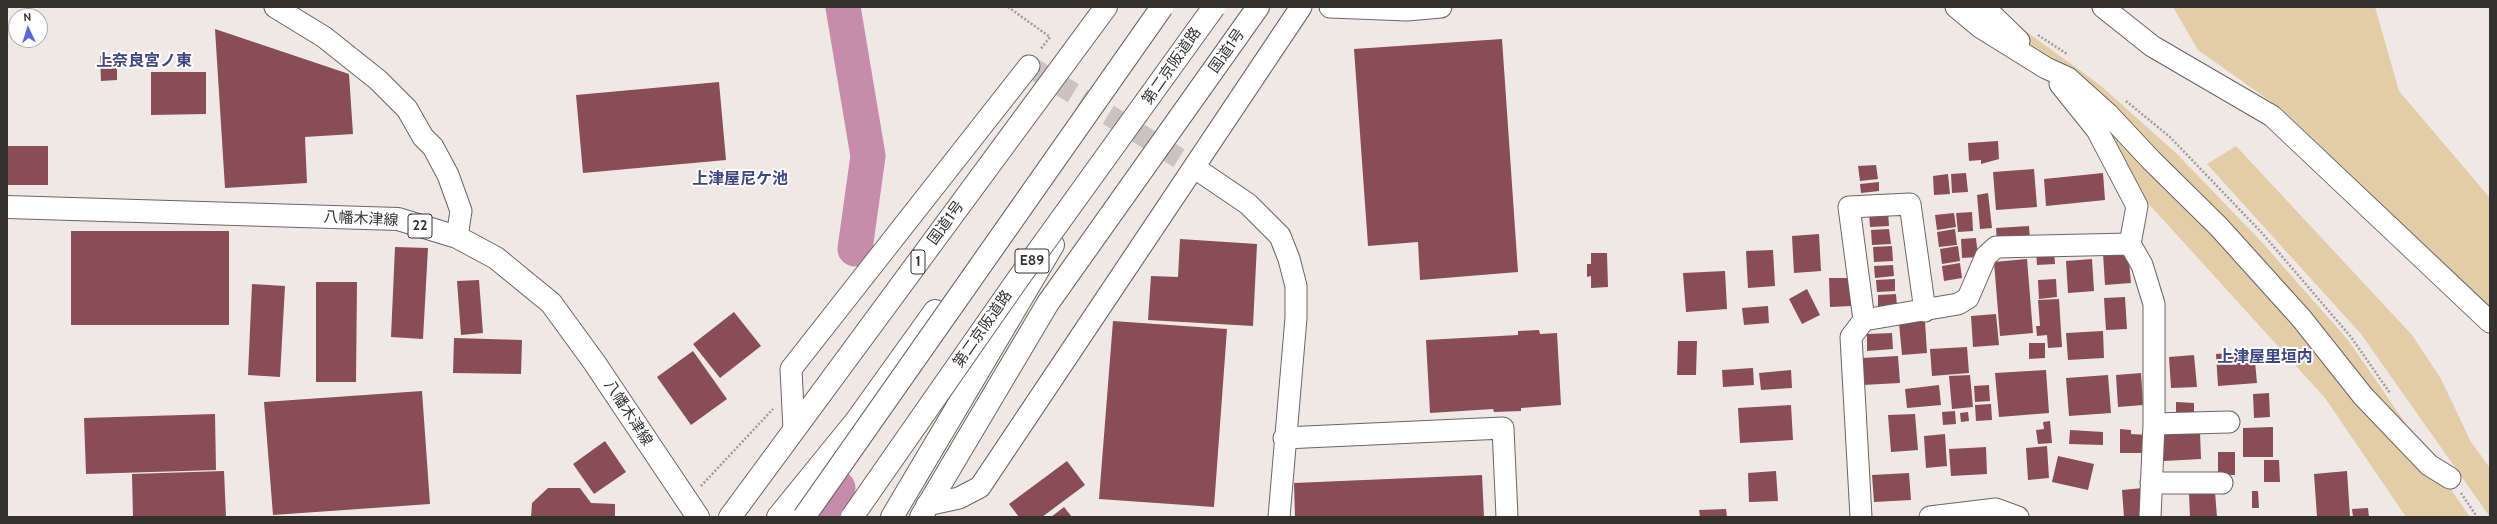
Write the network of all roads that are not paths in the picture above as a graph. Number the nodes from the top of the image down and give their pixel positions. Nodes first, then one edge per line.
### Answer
1 (275, 7) edge
2 (1106, 7) edge
3 (1162, 7) edge
4 (1214, 7) edge
5 (1258, 7) edge
6 (1301, 7) edge
7 (1330, 7) edge
8 (1441, 7) edge
9 (1956, 7) edge
10 (1984, 7) edge
11 (2103, 7) edge
12 (1029, 66) road end
13 (2046, 68) junction
14 (1079, 125) junction
15 (1195, 168) junction
16 (1091, 180) junction
17 (7, 207) edge
18 (457, 237) junction
19 (2130, 244) junction
20 (1925, 311) junction
21 (1864, 320) junction
22 (2490, 322) edge
23 (2229, 422) dead end
24 (2154, 424) junction
25 (794, 430) junction
26 (1284, 438) junction
27 (2450, 478) dead end
28 (2151, 483) junction
29 (2222, 483) dead end
30 (924, 511) edge
31 (698, 517) edge
32 (730, 517) edge
33 (778, 517) edge
34 (804, 517) edge
35 (852, 517) edge
36 (892, 517) edge
37 (1279, 517) edge
38 (1507, 517) edge
39 (1861, 517) edge
40 (1930, 517) edge
41 (2018, 517) edge
42 (2150, 517) edge

1 - 18 street
2 - 25 main road, 国道1号 / 1
3 - 14 main road, E89, bridge
4 - 16 main road, 第二京阪道路 / E89, bridge
5 - 30 main road, 国道1号
6 - 15 street
7 - 8 street
9 - 13 street
10 - 13 street
11 - 22 street
12 - 25 street
13 - 19 street
13 - 27 street
14 - 33 main road, bridge
14 - 34 main road, E89, bridge
15 - 26 street
15 - 30 street
16 - 35 main road, 第二京阪道路 / E89, bridge
16 - 36 main road, bridge
17 - 18 main road, 八幡木津線 / 22
18 - 31 main road, 八幡木津線 / 22
19 - 20 street
19 - 24 street
20 - 21 street
20 - 21 street
21 - 39 street
23 - 24 street
24 - 28 street
25 - 32 main road, 国道1号 / 1
26 - 37 street
26 - 38 street
28 - 29 street
28 - 42 street
40 - 41 street

